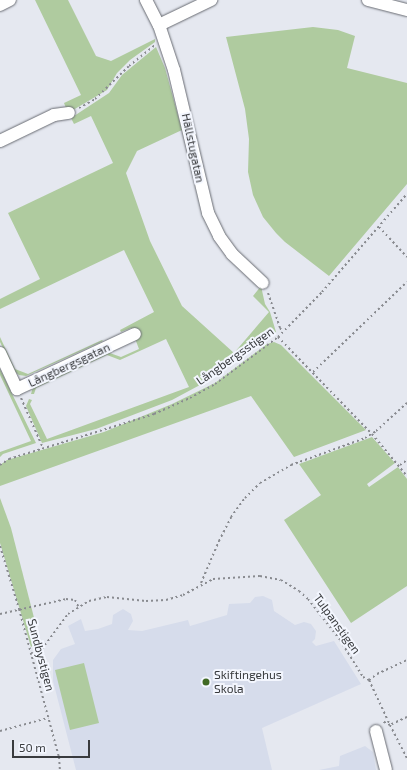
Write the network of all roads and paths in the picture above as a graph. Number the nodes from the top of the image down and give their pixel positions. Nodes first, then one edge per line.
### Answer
1 (10, 0) edge
2 (146, 0) edge
3 (211, 0) edge
4 (368, 0) edge
5 (0, 5) edge
6 (407, 10) edge
7 (159, 25) junction
8 (164, 42) junction
9 (69, 113) joint
10 (0, 140) edge
11 (407, 194) edge
12 (379, 227) junction
13 (407, 257) edge
14 (407, 282) edge
15 (263, 283) joint
16 (283, 332) junction
17 (135, 334) dead end
18 (278, 337) junction
19 (0, 353) edge
20 (313, 372) junction
21 (17, 389) junction
22 (407, 403) edge
23 (372, 434) junction
24 (43, 448) junction
25 (407, 460) edge
26 (0, 465) edge
27 (400, 466) junction
28 (407, 476) edge
29 (0, 546) edge
30 (200, 584) junction
31 (78, 606) junction
32 (19, 609) junction
33 (0, 614) edge
34 (31, 654) junction
35 (407, 660) edge
36 (369, 680) junction
37 (407, 717) edge
38 (48, 718) junction
39 (390, 725) junction
40 (0, 731) edge
41 (376, 731) joint
42 (407, 759) edge
43 (60, 770) edge
44 (386, 770) edge

1 - 5 street
2 - 7 street, Hällstugatan
3 - 7 street
4 - 6 street
7 - 8 street, Hällstugatan
8 - 9 path
8 - 15 street, Hällstugatan
9 - 10 street
11 - 12 path, Långbergsstigen
12 - 13 path
12 - 16 path, Långbergsstigen
14 - 20 path
15 - 16 path
16 - 18 path, Långbergsstigen
17 - 21 street, Långbergsgatan
18 - 20 path
18 - 24 path, Långbergsstigen
19 - 21 street, Långbergsgatan
20 - 23 path
21 - 24 path
22 - 23 path
23 - 27 path
23 - 30 path
24 - 26 path, Långbergsstigen
25 - 27 path
27 - 28 path
29 - 32 path, Sundbystigen
30 - 31 path, Tulpanstigen
30 - 36 path, Tulpanstigen
31 - 32 path
31 - 34 path, Tulpanstigen
32 - 33 path
32 - 34 path, Sundbystigen
34 - 38 path, Sundbystigen
35 - 36 path
36 - 39 path
37 - 39 path
38 - 40 path
38 - 43 path, Sundbystigen
39 - 41 path
39 - 42 path
41 - 44 street

